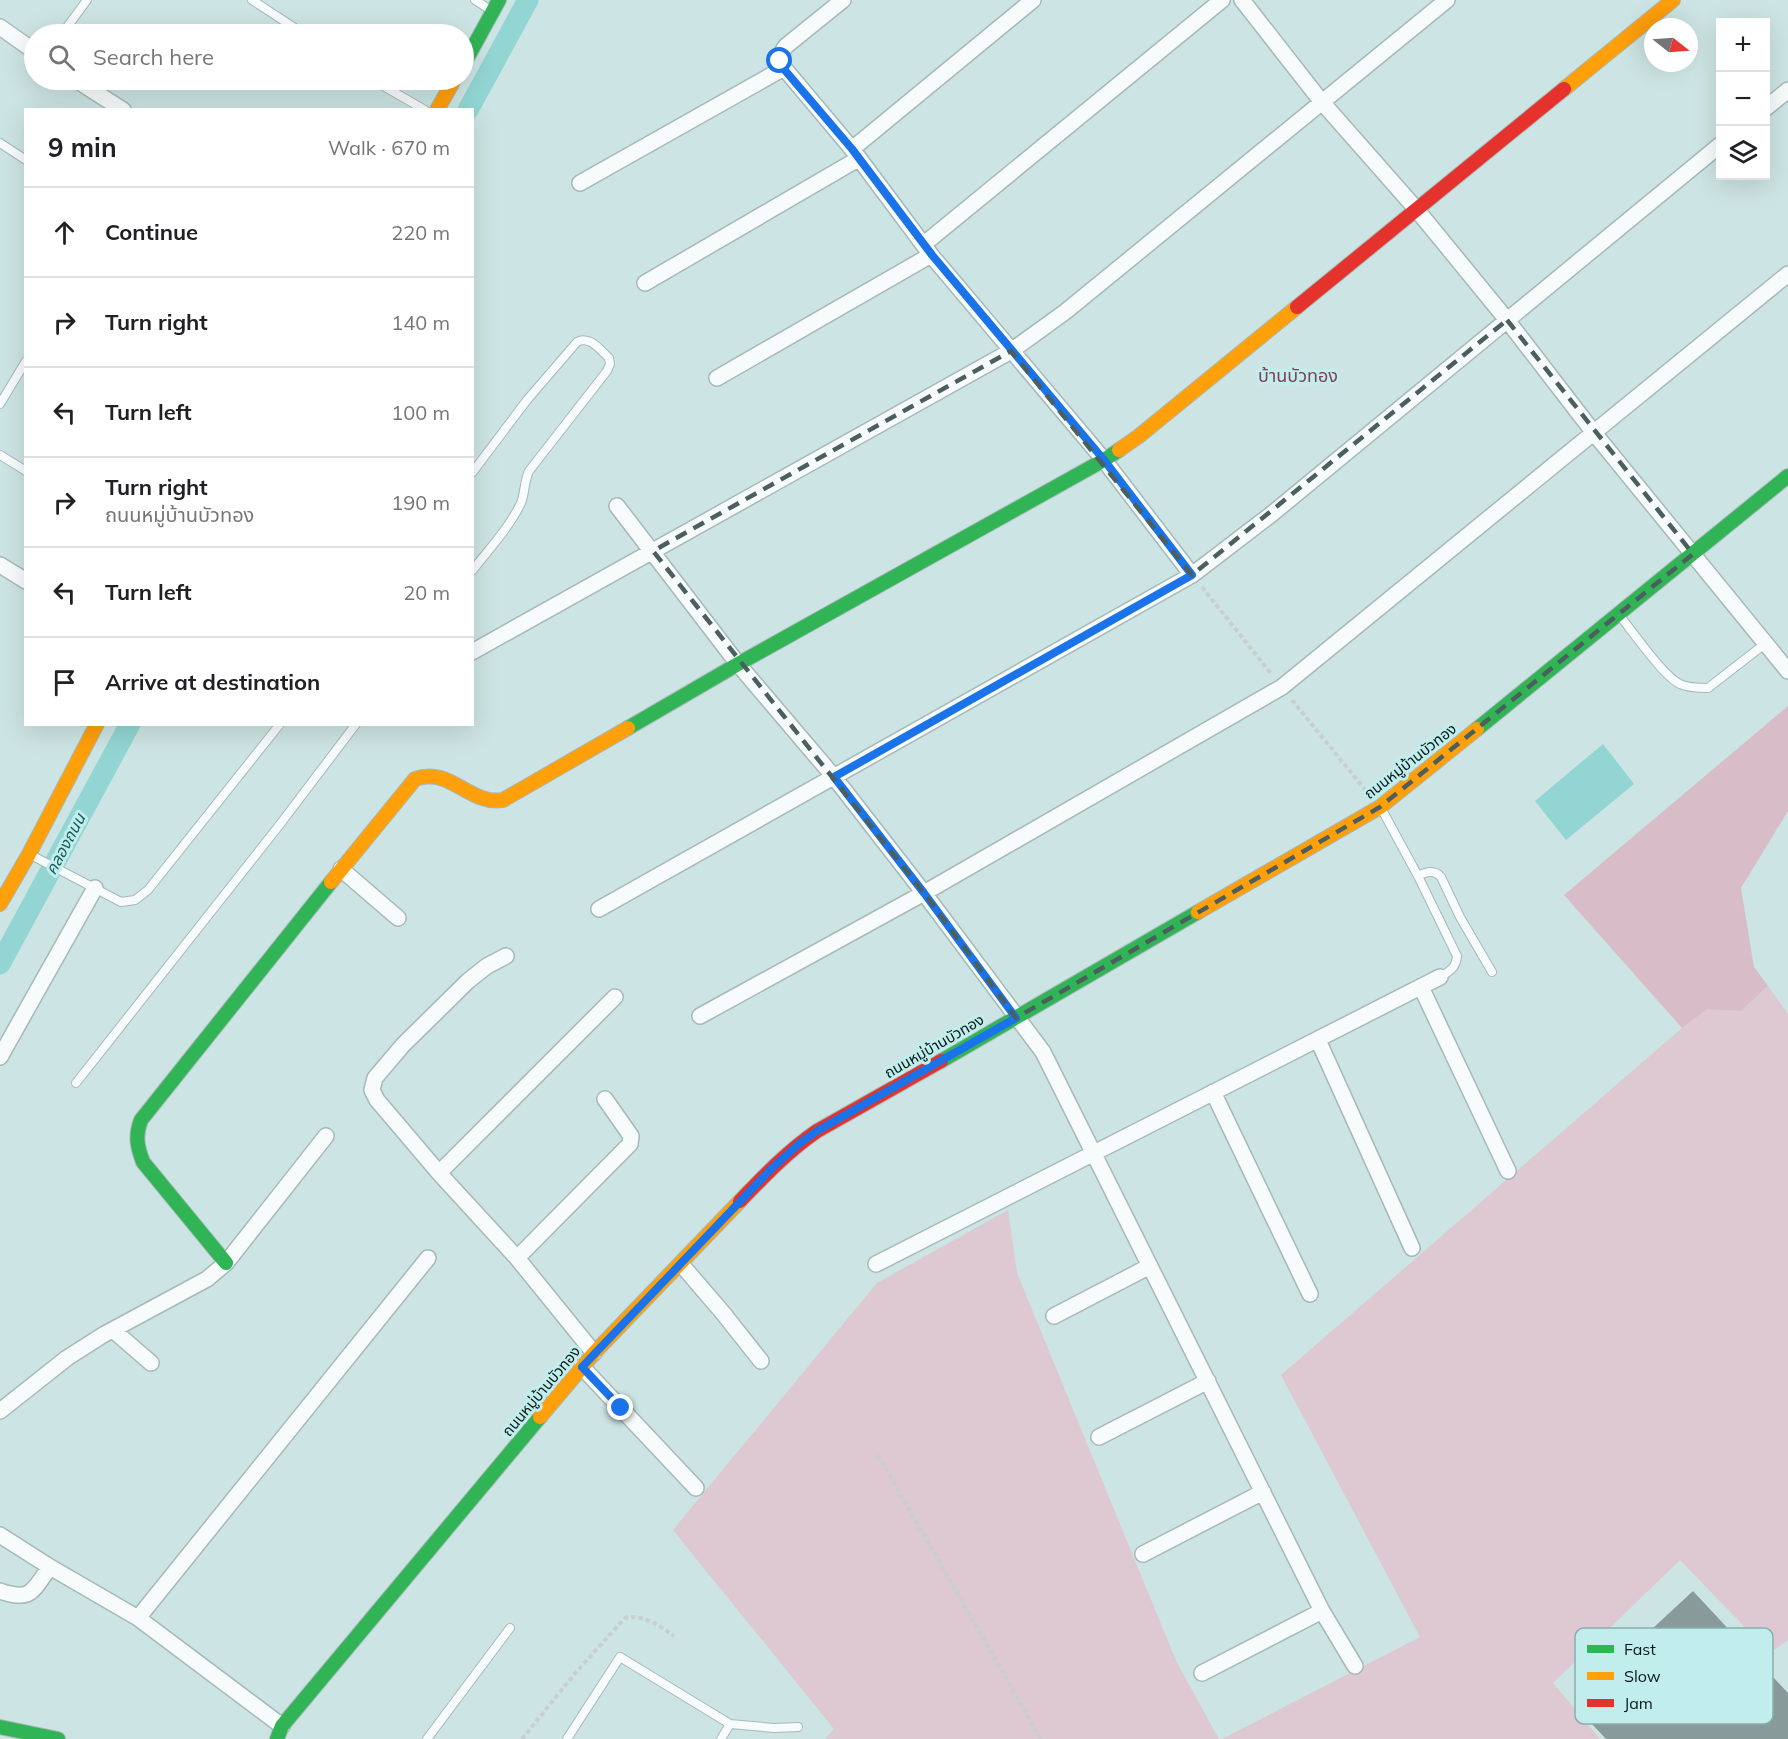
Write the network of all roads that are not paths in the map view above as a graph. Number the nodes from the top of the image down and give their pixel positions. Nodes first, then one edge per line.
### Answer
1 (87, 0) edge
2 (252, 0) edge
3 (475, 0) edge
4 (843, 0) edge
5 (1033, 0) edge
6 (1222, 0) edge
7 (1242, 0) edge
8 (1448, 0) edge
9 (1673, 0) edge
10 (496, 6) edge
11 (69, 24) edge
12 (289, 24) edge
13 (0, 27) edge
14 (24, 44) edge
15 (474, 46) edge
16 (783, 68) junction
17 (92, 90) edge
18 (390, 90) edge
19 (448, 90) edge
20 (1788, 90) edge
21 (1321, 101) junction
22 (1770, 105) edge
23 (120, 108) edge
24 (422, 108) edge
25 (438, 108) edge
26 (0, 143) edge
27 (1716, 148) edge
28 (855, 154) junction
29 (24, 159) edge
30 (580, 183) dead end
31 (1417, 210) junction
32 (928, 250) junction
33 (1788, 274) edge
34 (645, 283) dead end
35 (1507, 320) junction
36 (1011, 351) junction
37 (24, 364) edge
38 (717, 378) dead end
39 (0, 404) edge
40 (1594, 433) junction
41 (0, 455) edge
42 (1104, 460) junction
43 (24, 470) edge
44 (474, 470) edge
45 (1788, 476) edge
46 (617, 506) dead end
47 (653, 551) junction
48 (1693, 554) junction
49 (0, 565) edge
50 (474, 568) edge
51 (1192, 575) junction
52 (24, 580) edge
53 (1619, 615) junction
54 (1766, 643) junction
55 (474, 651) edge
56 (738, 664) junction
57 (1788, 670) edge
58 (96, 726) edge
59 (278, 726) edge
60 (354, 726) edge
61 (834, 777) junction
62 (1380, 807) junction
63 (30, 854) junction
64 (341, 869) junction
65 (1418, 876) junction
66 (94, 888) junction
67 (924, 893) junction
68 (0, 904) edge
69 (599, 909) dead end
70 (398, 918) dead end
71 (506, 956) dead end
72 (1492, 972) dead end
73 (1440, 976) joint
74 (1421, 987) junction
75 (615, 997) dead end
76 (700, 1016) dead end
77 (1016, 1018) junction
78 (1318, 1040) junction
79 (0, 1057) edge
80 (76, 1083) dead end
81 (1213, 1092) junction
82 (605, 1099) dead end
83 (326, 1136) dead end
84 (1094, 1153) junction
85 (1508, 1171) dead end
86 (439, 1173) junction
87 (1412, 1248) dead end
88 (428, 1258) dead end
89 (517, 1258) junction
90 (226, 1263) junction
91 (681, 1264) junction
92 (876, 1264) dead end
93 (1150, 1266) junction
94 (1310, 1294) dead end
95 (1054, 1316) dead end
96 (112, 1330) junction
97 (594, 1353) junction
98 (761, 1361) dead end
99 (151, 1363) dead end
100 (582, 1367) junction
101 (1208, 1381) junction
102 (0, 1410) edge
103 (1099, 1437) dead end
104 (696, 1488) dead end
105 (1263, 1492) junction
106 (0, 1535) edge
107 (1143, 1554) dead end
108 (50, 1567) junction
109 (0, 1591) edge
110 (1322, 1611) junction
111 (138, 1618) junction
112 (510, 1628) dead end
113 (1354, 1666) dead end
114 (1202, 1673) dead end
115 (730, 1724) junction
116 (0, 1727) edge
117 (798, 1727) dead end
118 (279, 1733) edge
119 (58, 1739) edge
120 (427, 1739) edge
121 (567, 1739) edge
122 (721, 1739) edge

1 - 11 lane
2 - 12 lane
3 - 10 lane
4 - 16 street
5 - 28 street
6 - 32 street
7 - 21 street
8 - 21 street
9 - 31 street
10 - 15 street
13 - 14 street
16 - 28 street
16 - 30 street
17 - 23 street
18 - 24 lane
19 - 25 street
20 - 22 street
21 - 31 street
21 - 36 street
26 - 29 lane
27 - 35 street
28 - 32 street
28 - 34 street
31 - 35 street
31 - 42 street
32 - 36 street
32 - 38 street
33 - 40 street
35 - 40 street
35 - 51 street
36 - 42 street
36 - 47 street
37 - 39 lane
40 - 48 street
40 - 67 street
41 - 43 lane
42 - 51 street
42 - 56 street
44 - 50 lane
45 - 48 street, ถนนหมู่บ้านบัวทอง
46 - 47 street
47 - 55 street
47 - 56 street
48 - 53 street, ถนนหมู่บ้านบัวทอง
48 - 54 street
49 - 52 street
51 - 61 street
53 - 54 lane
53 - 62 street, ถนนหมู่บ้านบัวทอง
54 - 57 street
56 - 61 street
56 - 64 street
58 - 63 street
59 - 66 lane
60 - 80 lane
61 - 67 street
61 - 69 street
62 - 65 lane
62 - 77 street, ถนนหมู่บ้านบัวทอง
63 - 66 lane
63 - 68 street
64 - 70 street
64 - 90 street
65 - 72 lane
65 - 73 lane
66 - 79 street
67 - 76 street
67 - 77 street
71 - 86 street
73 - 74 street
74 - 78 street
74 - 85 street
75 - 86 street
77 - 84 street
77 - 91 street, ถนนหมู่บ้านบัวทอง
78 - 81 street
78 - 87 street
81 - 84 street
81 - 94 street
82 - 89 street
83 - 90 street
84 - 92 street
84 - 93 street
86 - 89 street
88 - 111 street
89 - 97 street
90 - 96 street
91 - 97 street, ถนนหมู่บ้านบัวทอง
91 - 98 street
93 - 95 street
93 - 101 street
96 - 99 street
96 - 102 street
97 - 100 street, ถนนหมู่บ้านบัวทอง
100 - 104 street
100 - 118 street, ถนนหมู่บ้านบัวทอง
101 - 103 street
101 - 105 street
105 - 107 street
105 - 110 street
106 - 108 street
108 - 109 street
108 - 111 street
110 - 113 street
110 - 114 street
111 - 118 street
112 - 120 lane
115 - 117 lane
115 - 121 lane
115 - 122 lane
116 - 119 street

